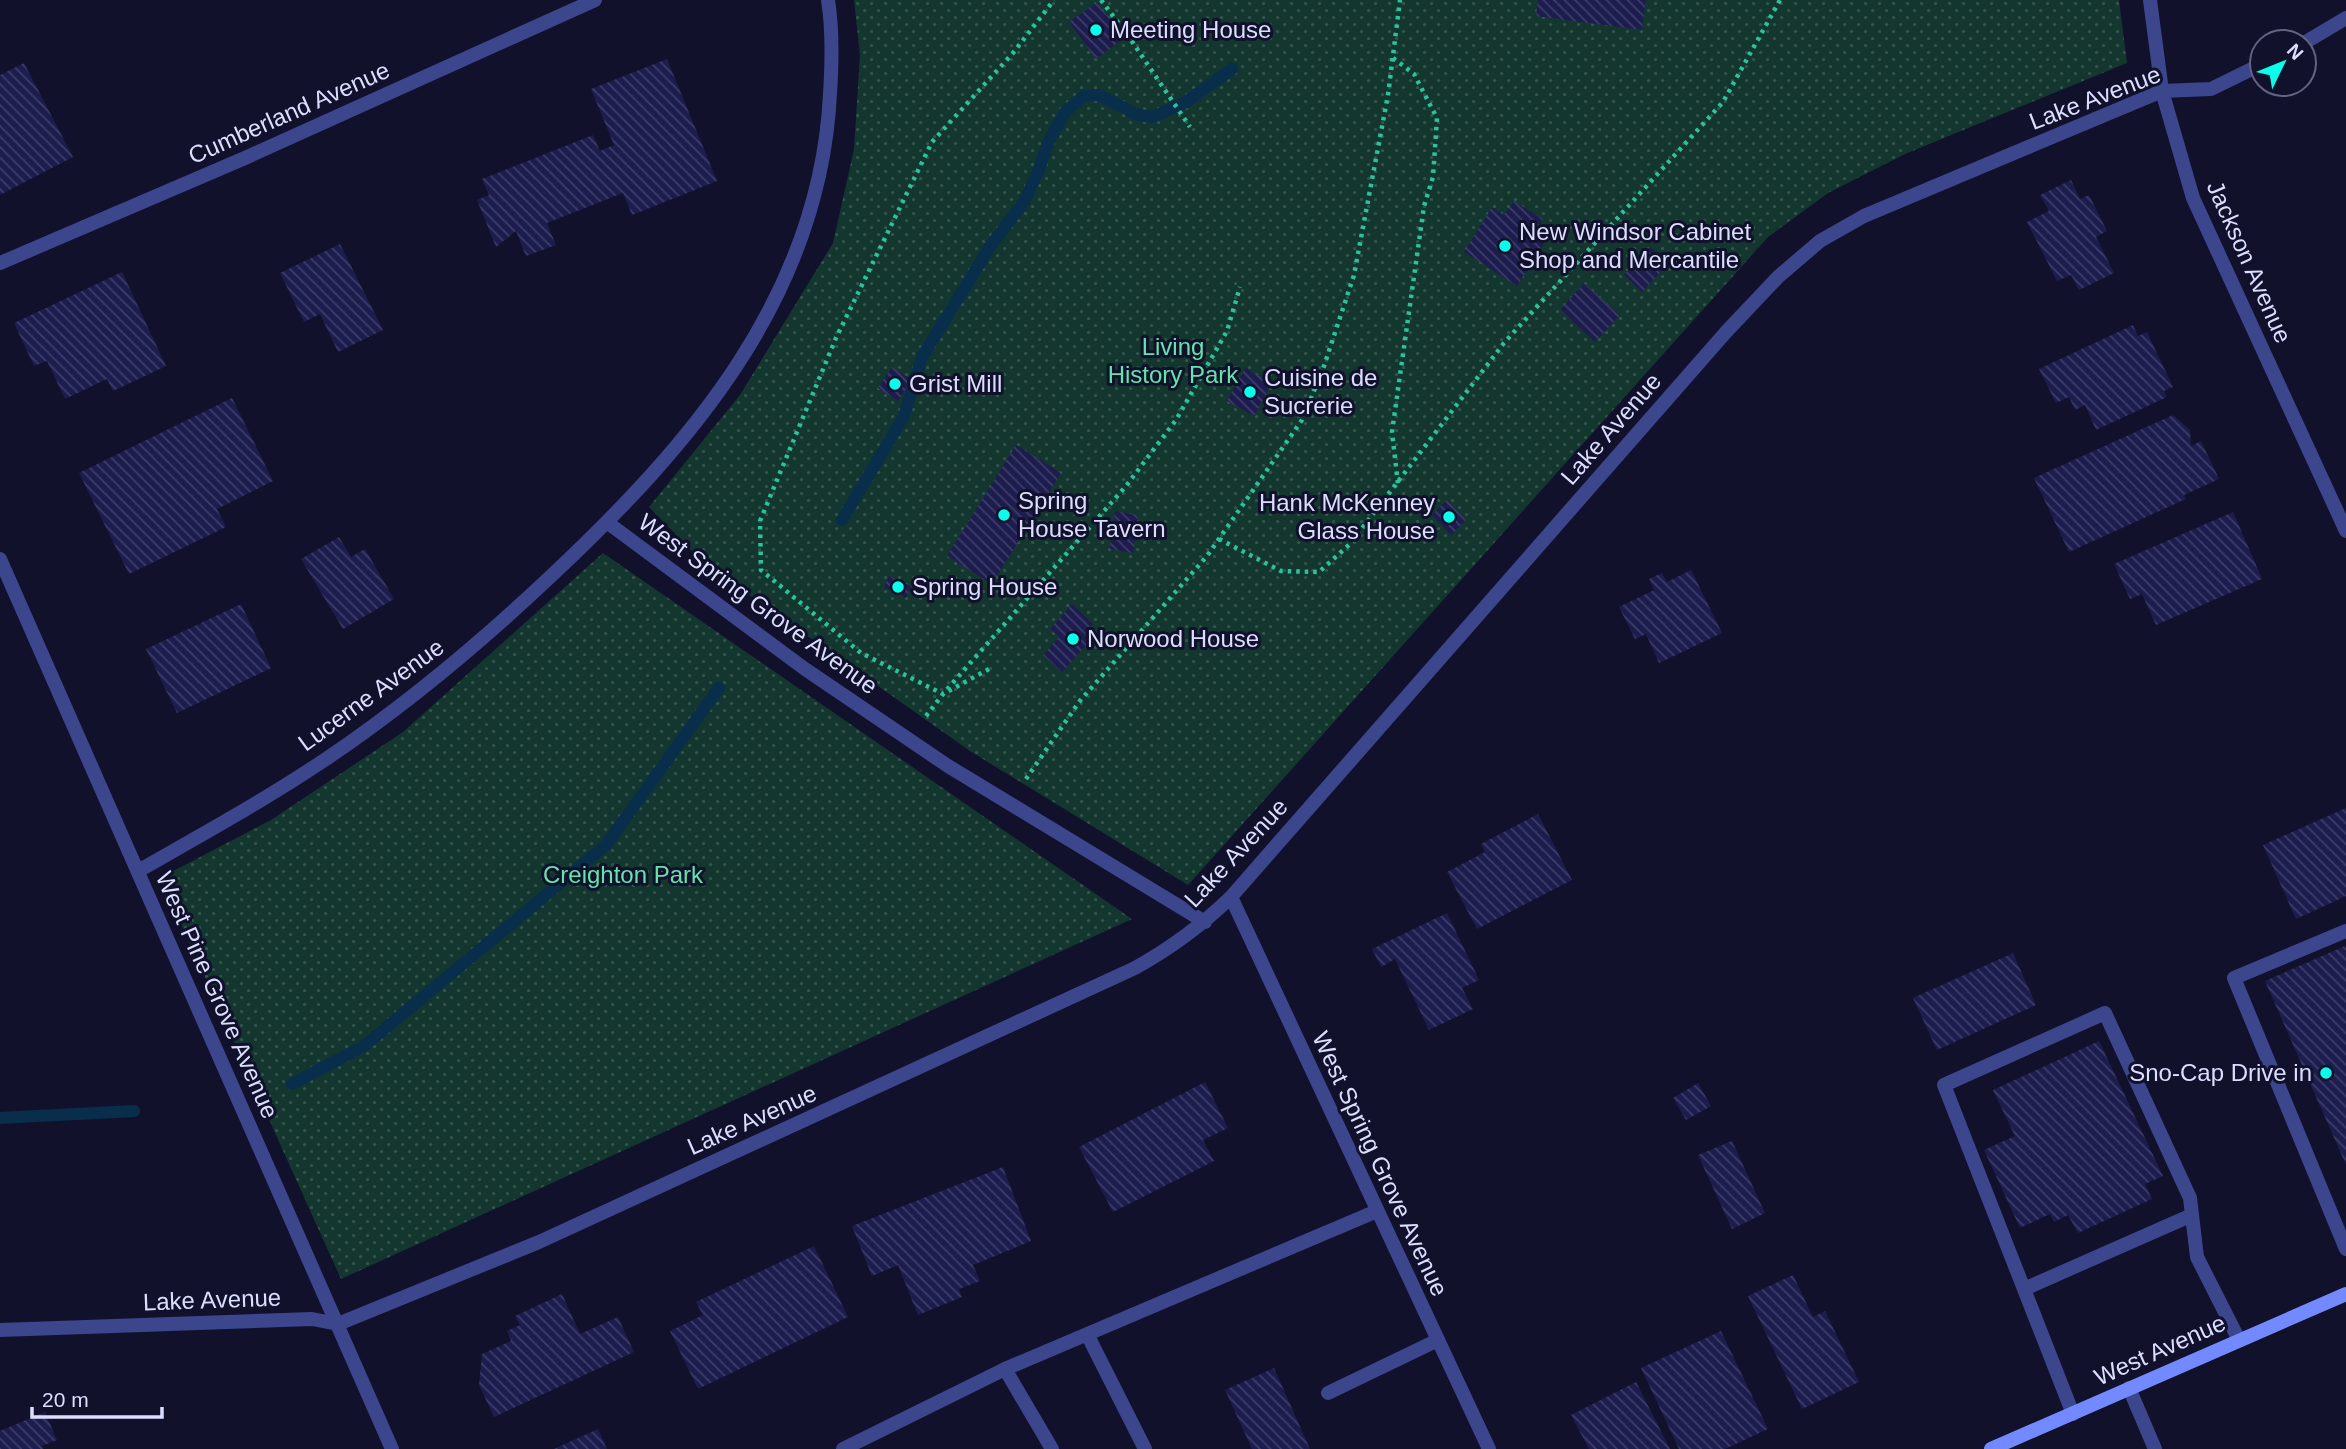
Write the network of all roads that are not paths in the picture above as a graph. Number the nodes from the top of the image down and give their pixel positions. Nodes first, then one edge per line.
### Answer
1 (595, 0) edge
2 (828, 0) edge
3 (2150, 0) edge
4 (2346, 18) edge
5 (2318, 35) edge
6 (2248, 71) edge
7 (2162, 92) junction
8 (0, 263) edge
9 (608, 523) junction
10 (2346, 531) edge
11 (0, 559) edge
12 (138, 871) junction
13 (1231, 897) junction
14 (1205, 922) junction
15 (2346, 931) edge
16 (1377, 1211) junction
17 (2192, 1215) junction
18 (2346, 1249) edge
19 (2024, 1289) junction
20 (2346, 1294) edge
21 (338, 1324) junction
22 (0, 1330) edge
23 (1087, 1334) junction
24 (1438, 1340) junction
25 (2239, 1340) junction
26 (1005, 1370) junction
27 (2129, 1388) junction
28 (1328, 1393) dead end
29 (2073, 1414) junction
30 (873, 1443) edge
31 (392, 1449) edge
32 (844, 1449) edge
33 (1052, 1449) edge
34 (1145, 1449) edge
35 (1489, 1449) edge
36 (1991, 1449) edge
37 (2155, 1449) edge

1 - 8 street, Cumberland Avenue
2 - 9 street, West Spring Grove Avenue
3 - 7 street, Jackson Avenue
4 - 5 street
6 - 7 street, Lake Avenue
7 - 10 street, Jackson Avenue
7 - 13 street, Lake Avenue
9 - 12 street, Lucerne Avenue
9 - 14 street, West Spring Grove Avenue
11 - 12 street, West Pine Grove Avenue
12 - 21 street, West Pine Grove Avenue
13 - 14 street, Lake Avenue
13 - 16 street, West Spring Grove Avenue
14 - 21 street, Lake Avenue
15 - 18 street
16 - 23 street
16 - 24 street, West Spring Grove Avenue
17 - 19 street
17 - 19 street
17 - 25 street
19 - 29 street
20 - 25 street, West Avenue
21 - 22 street, Lake Avenue
21 - 31 street, West Pine Grove Avenue
23 - 26 street
23 - 34 street
24 - 28 street
24 - 35 street, West Spring Grove Avenue
25 - 27 street, West Avenue
26 - 30 street
26 - 33 street
27 - 29 street, West Avenue
27 - 37 street
29 - 36 street, West Avenue
30 - 32 street

